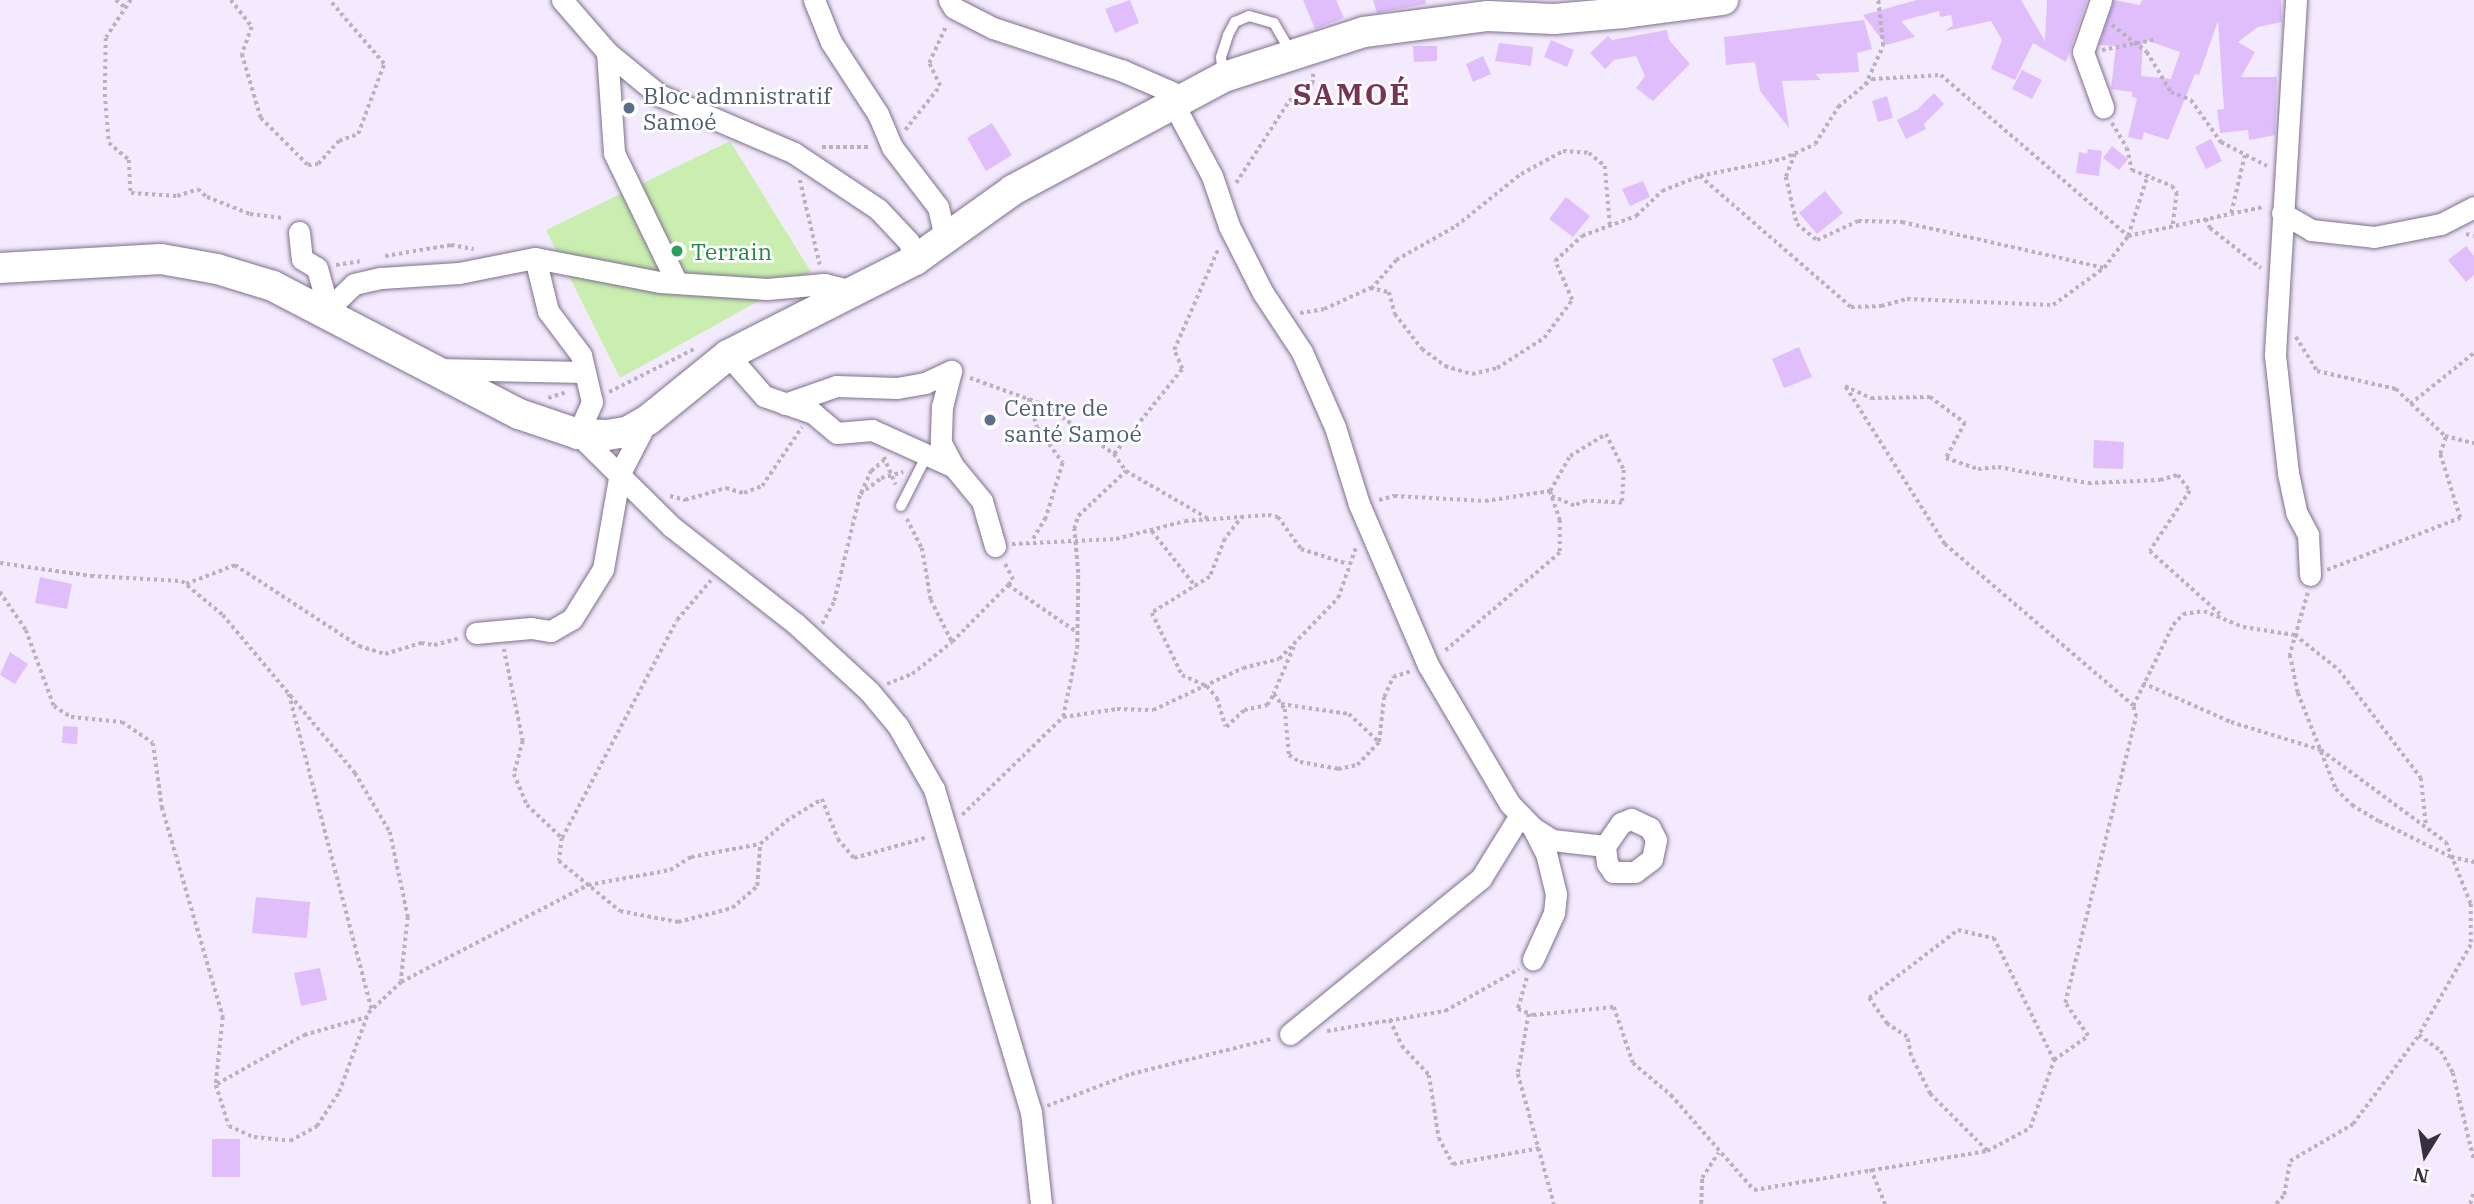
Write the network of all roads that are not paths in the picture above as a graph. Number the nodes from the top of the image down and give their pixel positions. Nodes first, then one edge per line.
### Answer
1 (562, 0) edge
2 (814, 0) edge
3 (1723, 0) edge
4 (2295, 0) edge
5 (951, 4) edge
6 (2098, 7) edge
7 (1492, 8) edge
8 (1303, 49) junction
9 (607, 52) junction
10 (1224, 77) junction
11 (1178, 100) junction
12 (2103, 107) road end
13 (2474, 207) edge
14 (2282, 208) junction
15 (299, 232) road end
16 (946, 237) junction
17 (535, 258) junction
18 (915, 260) junction
19 (0, 268) edge
20 (677, 283) junction
21 (836, 287) junction
22 (326, 310) junction
23 (718, 349) junction
24 (434, 369) junction
25 (587, 378) junction
26 (785, 404) junction
27 (648, 420) junction
28 (578, 434) junction
29 (923, 461) junction
30 (954, 467) junction
31 (620, 473) junction
32 (901, 506) road end
33 (995, 546) road end
34 (2310, 575) road end
35 (476, 633) road end
36 (1526, 821) junction
37 (1605, 846) dead end
38 (1533, 960) road end
39 (1290, 1034) dead end
40 (1041, 1204) edge

1 - 9 street
2 - 16 street
3 - 7 main road
4 - 14 street
5 - 11 street
6 - 12 street
7 - 8 main road
8 - 10 main road
8 - 10 lane
9 - 18 street
9 - 20 street
10 - 11 main road
11 - 16 main road
11 - 36 street
13 - 14 street
14 - 34 street
15 - 22 street
16 - 18 main road
17 - 20 street
17 - 22 street
17 - 25 street
18 - 21 main road
19 - 22 main road
20 - 21 street
21 - 23 main road
22 - 24 main road
23 - 26 street
23 - 27 main road
24 - 25 street
24 - 28 main road
25 - 28 street
26 - 29 street
26 - 30 street
27 - 28 main road
27 - 31 street
28 - 31 street
29 - 30 street
29 - 32 lane
30 - 33 street
31 - 35 street
31 - 40 street
36 - 37 street
36 - 38 street
36 - 39 street

